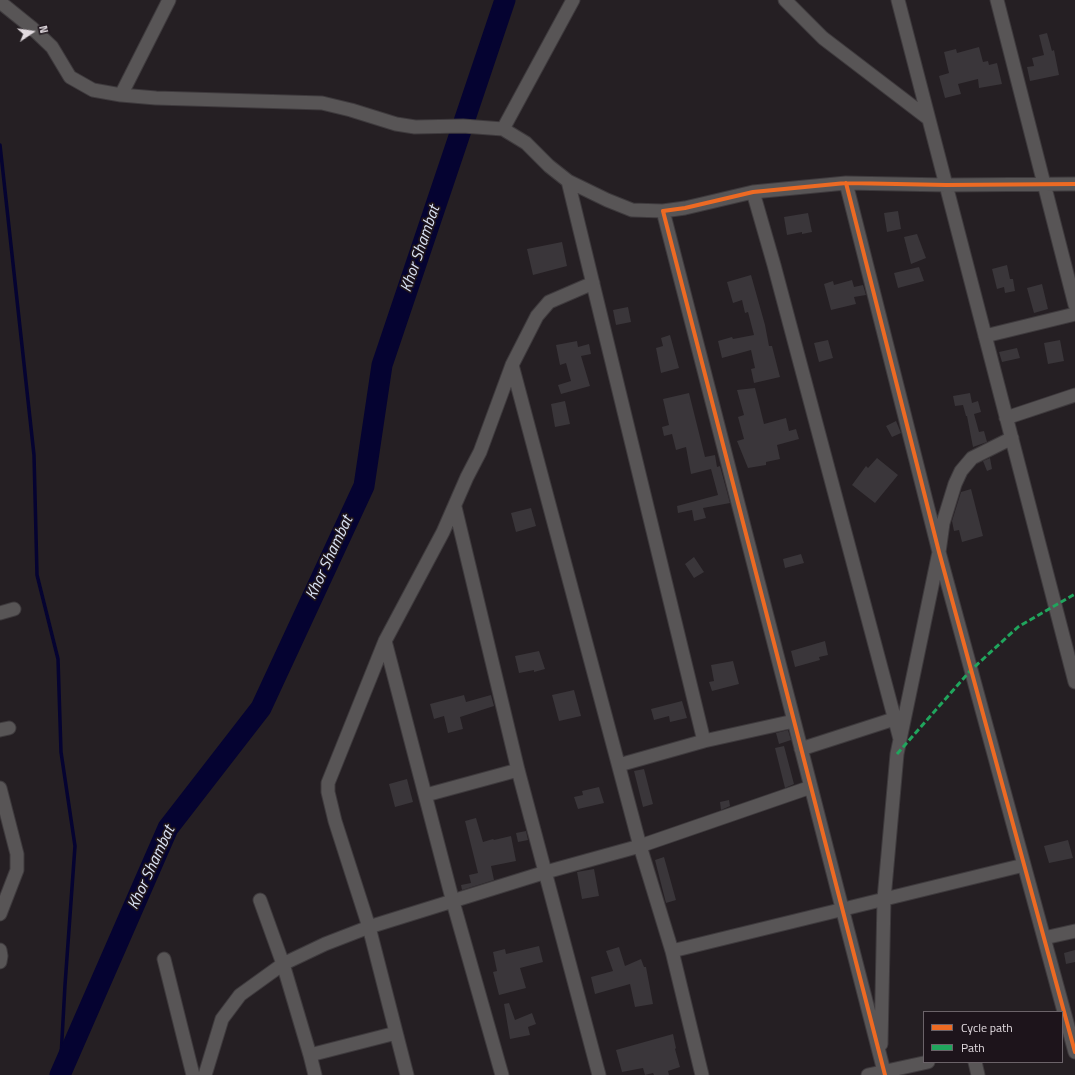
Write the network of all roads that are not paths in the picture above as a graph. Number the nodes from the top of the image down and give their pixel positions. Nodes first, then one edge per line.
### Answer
1 (169, 0) edge
2 (573, 0) edge
3 (785, 0) edge
4 (898, 0) edge
5 (997, 0) edge
6 (0, 2) edge
7 (121, 95) junction
8 (929, 119) junction
9 (503, 129) junction
10 (568, 181) junction
11 (846, 183) junction
12 (1044, 184) junction
13 (1075, 184) edge
14 (946, 185) junction
15 (753, 192) junction
16 (663, 210) junction
17 (592, 283) junction
18 (1075, 305) edge
19 (1075, 314) edge
20 (985, 336) junction
21 (512, 366) junction
22 (1075, 395) edge
23 (1006, 418) junction
24 (1012, 438) junction
25 (455, 507) junction
26 (939, 552) junction
27 (14, 609) dead end
28 (0, 613) edge
29 (385, 641) junction
30 (1075, 682) edge
31 (894, 719) junction
32 (794, 721) junction
33 (901, 740) junction
34 (704, 741) junction
35 (801, 750) junction
36 (619, 765) junction
37 (518, 770) junction
38 (811, 787) junction
39 (0, 788) edge
40 (426, 795) junction
41 (640, 846) junction
42 (1024, 865) junction
43 (546, 872) junction
44 (884, 899) junction
45 (260, 900) dead end
46 (453, 902) junction
47 (842, 909) junction
48 (0, 914) edge
49 (369, 927) junction
50 (1075, 931) edge
51 (1044, 938) junction
52 (0, 950) edge
53 (672, 951) junction
54 (164, 959) dead end
55 (0, 962) edge
56 (284, 964) junction
57 (1061, 1011) edge
58 (1065, 1026) edge
59 (396, 1033) junction
60 (1075, 1052) edge
61 (310, 1055) junction
62 (923, 1063) edge
63 (975, 1063) edge
64 (883, 1070) edge
65 (193, 1075) edge
66 (205, 1075) edge
67 (315, 1075) edge
68 (407, 1075) edge
69 (502, 1075) edge
70 (599, 1075) edge
71 (702, 1075) edge
72 (868, 1075) edge
73 (978, 1075) edge

1 - 7 street
2 - 9 street
3 - 8 street
4 - 8 street
5 - 12 street
6 - 7 street
7 - 9 street
8 - 14 street
9 - 10 street
10 - 16 street
10 - 17 street
11 - 14 street
11 - 15 street
11 - 26 street
12 - 13 street
12 - 14 street
12 - 18 street
14 - 20 street
15 - 16 street
15 - 31 street
16 - 32 street
17 - 21 street
17 - 34 street
19 - 20 street
20 - 23 street
21 - 25 street
21 - 36 street
22 - 23 street
23 - 24 street
24 - 26 street
24 - 30 street
25 - 29 street
25 - 37 street
26 - 33 street
26 - 42 street
27 - 28 street
29 - 40 street
29 - 49 street
31 - 33 street
31 - 35 street
32 - 34 street
32 - 35 street
33 - 44 street
34 - 36 street
35 - 38 street
36 - 41 street
37 - 40 street
37 - 43 street
38 - 41 street
38 - 47 street
39 - 48 street
40 - 46 street
41 - 43 street
41 - 53 street
42 - 44 street
42 - 51 street
43 - 46 street
43 - 70 street
44 - 47 street
44 - 64 street
45 - 56 street
46 - 49 street
46 - 69 street
47 - 53 street
47 - 64 street
49 - 56 street
49 - 59 street
50 - 51 street
51 - 57 street
52 - 55 street
53 - 71 street
54 - 65 street
56 - 61 street
56 - 66 street
58 - 60 street
59 - 61 street
59 - 68 street
61 - 67 street
62 - 64 street
63 - 73 street
64 - 72 street

